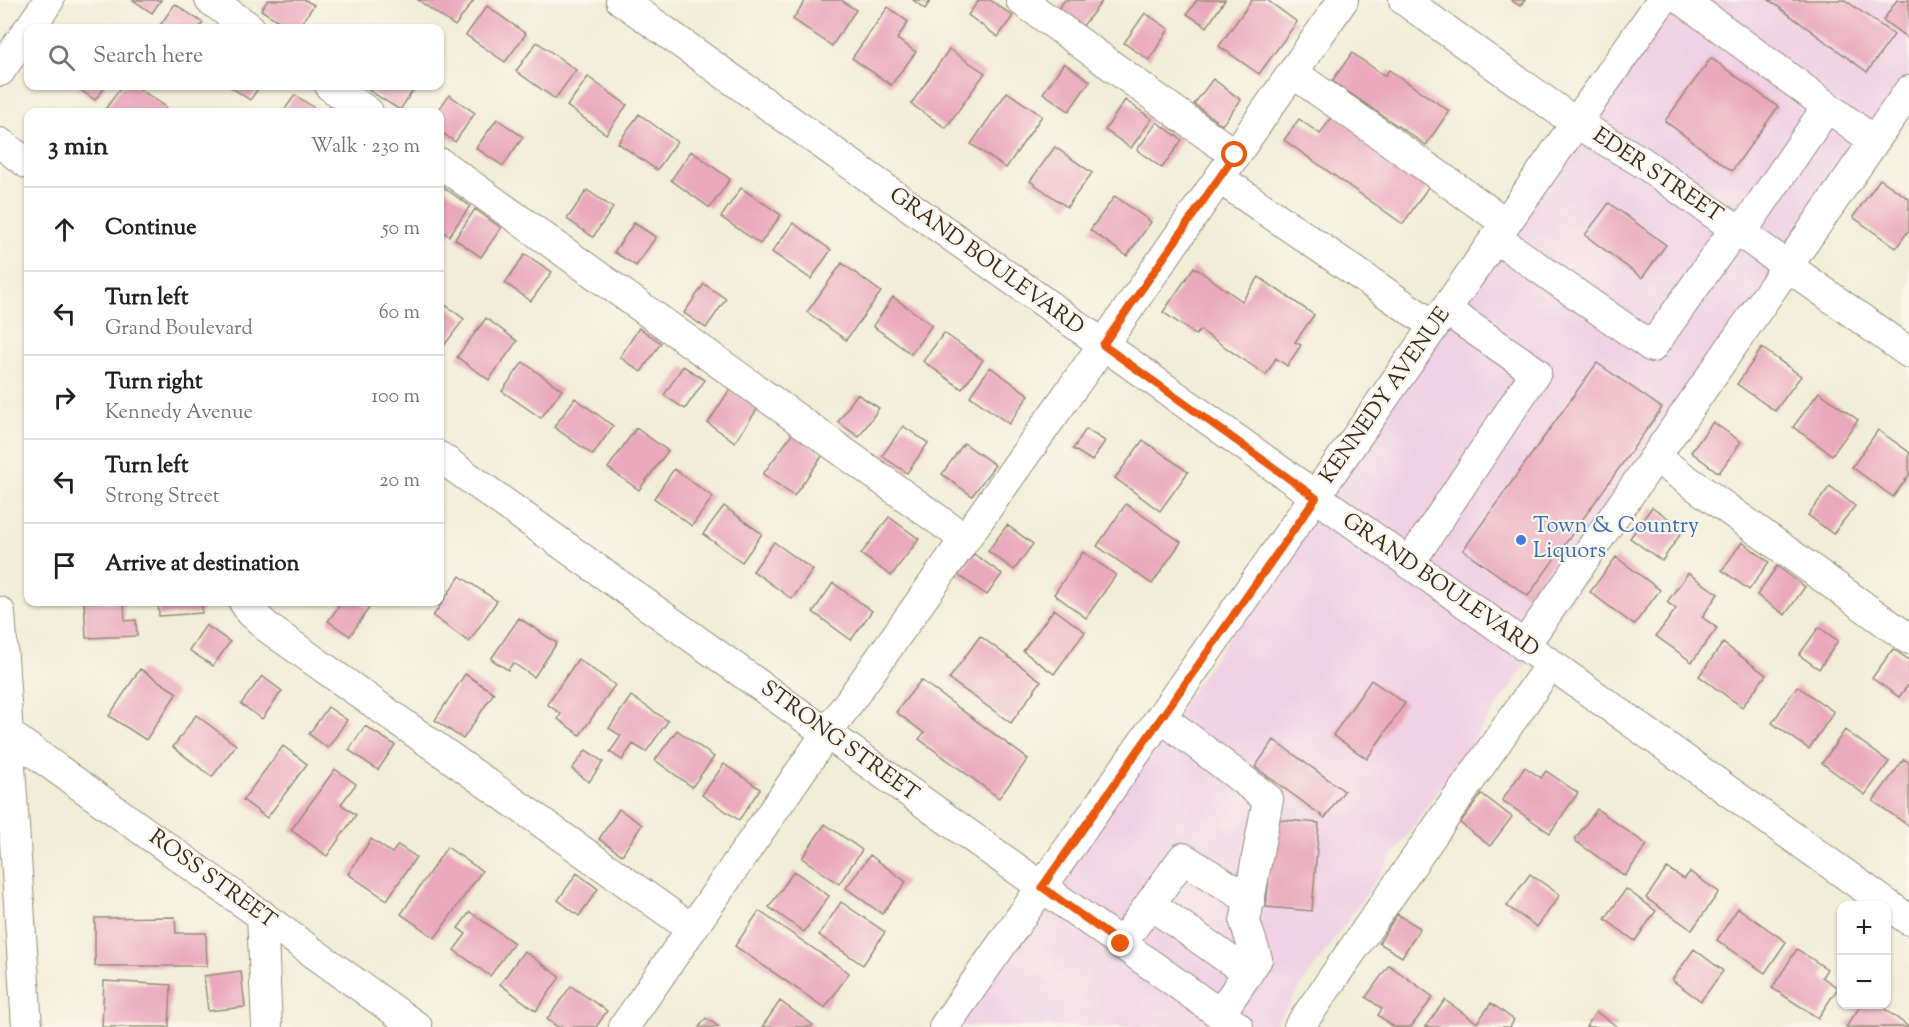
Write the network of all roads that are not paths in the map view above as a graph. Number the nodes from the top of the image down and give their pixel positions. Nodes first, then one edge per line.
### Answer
1 (49, 0) edge
2 (210, 0) edge
3 (621, 0) edge
4 (1021, 0) edge
5 (1343, 0) edge
6 (1404, 0) edge
7 (1662, 0) edge
8 (1683, 0) edge
9 (32, 24) edge
10 (244, 24) edge
11 (24, 36) edge
12 (0, 71) edge
13 (1293, 74) junction
14 (336, 90) edge
15 (1909, 91) edge
16 (1827, 106) junction
17 (362, 108) edge
18 (1576, 123) junction
19 (1874, 141) junction
20 (0, 143) edge
21 (24, 161) edge
22 (1227, 166) junction
23 (444, 167) edge
24 (1501, 231) junction
25 (1738, 231) junction
26 (1788, 266) junction
27 (1440, 318) junction
28 (1103, 345) junction
29 (1909, 353) edge
30 (1655, 457) junction
31 (444, 460) edge
32 (1316, 498) junction
33 (965, 539) junction
34 (1409, 564) junction
35 (247, 606) edge
36 (0, 612) edge
37 (1909, 639) edge
38 (1524, 646) junction
39 (1550, 665) junction
40 (1161, 717) junction
41 (7, 733) junction
42 (827, 733) junction
43 (1042, 887) junction
44 (1250, 900) junction
45 (1150, 904) junction
46 (262, 915) junction
47 (1909, 920) edge
48 (692, 929) junction
49 (1121, 944) junction
50 (1248, 973) junction
51 (1229, 1020) edge
52 (27, 1027) edge
53 (267, 1027) edge
54 (417, 1027) edge
55 (624, 1027) edge
56 (944, 1027) edge
57 (1299, 1027) edge

1 - 9 street
2 - 10 street
3 - 28 street, GRAND BOULEVARD
4 - 22 street
5 - 13 street
6 - 18 street, EDER STREET
7 - 18 street, KENNEDY AVENUE
8 - 16 street
11 - 12 street
13 - 22 street
13 - 24 street
14 - 17 street
15 - 19 street
16 - 19 street
16 - 25 street
18 - 24 street, KENNEDY AVENUE
18 - 25 street, EDER STREET
19 - 26 street
20 - 21 street
22 - 27 street
22 - 28 street
23 - 33 street
24 - 25 street
24 - 27 street, KENNEDY AVENUE
25 - 26 street, EDER STREET
26 - 29 street, EDER STREET
26 - 30 street
27 - 32 street, KENNEDY AVENUE
27 - 34 street
28 - 32 street, GRAND BOULEVARD
28 - 33 street
30 - 37 street
30 - 38 street
31 - 42 street, STRONG STREET
32 - 34 street, GRAND BOULEVARD
32 - 40 street, KENNEDY AVENUE
33 - 42 street
34 - 38 street, GRAND BOULEVARD
35 - 48 street
36 - 41 street
38 - 39 street, GRAND BOULEVARD
39 - 47 street, GRAND BOULEVARD
39 - 57 street
40 - 43 street, KENNEDY AVENUE
40 - 44 street
41 - 46 street, ROSS STREET
41 - 52 street
42 - 43 street, STRONG STREET
42 - 48 street
43 - 49 street, STRONG STREET
43 - 56 street, KENNEDY AVENUE
44 - 45 street
44 - 50 street
45 - 49 street
45 - 50 street
46 - 53 street
46 - 54 street, ROSS STREET
48 - 55 street
49 - 51 street, STRONG STREET
50 - 51 street

